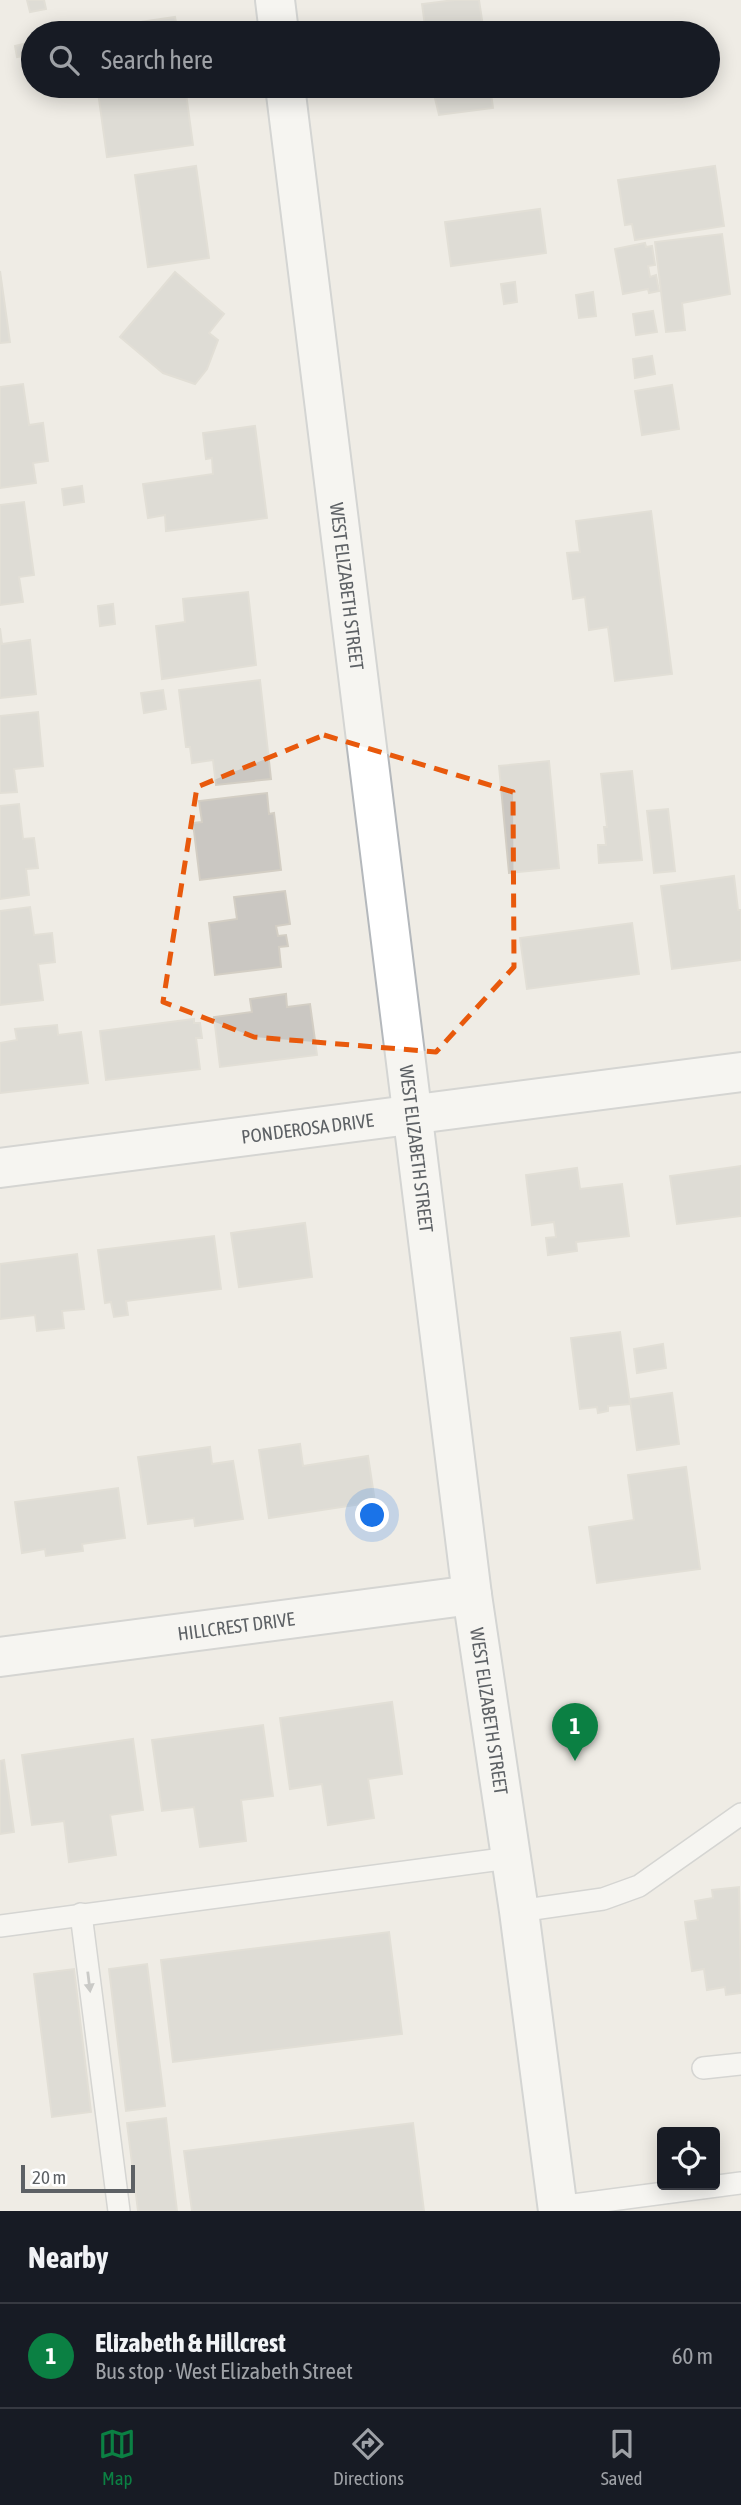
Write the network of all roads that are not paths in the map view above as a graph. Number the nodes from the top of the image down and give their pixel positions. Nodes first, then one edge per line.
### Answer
1 (275, 0) edge
2 (278, 21) edge
3 (286, 98) edge
4 (741, 1072) edge
5 (414, 1114) junction
6 (0, 1168) edge
7 (472, 1595) junction
8 (0, 1657) edge
9 (741, 1814) edge
10 (510, 1858) junction
11 (519, 1911) junction
12 (80, 1914) junction
13 (0, 1926) edge
14 (741, 2064) edge
15 (703, 2068) dead end
16 (741, 2183) edge
17 (558, 2209) edge
18 (119, 2211) edge

1 - 2 main road
3 - 5 main road, WEST ELIZABETH STREET
4 - 5 main road, PONDEROSA DRIVE
5 - 6 main road, PONDEROSA DRIVE
5 - 7 main road, WEST ELIZABETH STREET
7 - 8 main road, HILLCREST DRIVE
7 - 10 main road, WEST ELIZABETH STREET
9 - 11 lane
10 - 11 main road, WEST ELIZABETH STREET
10 - 12 lane
11 - 17 main road, WEST ELIZABETH STREET
12 - 13 lane
12 -> 18 lane
14 - 15 lane
16 - 17 lane

